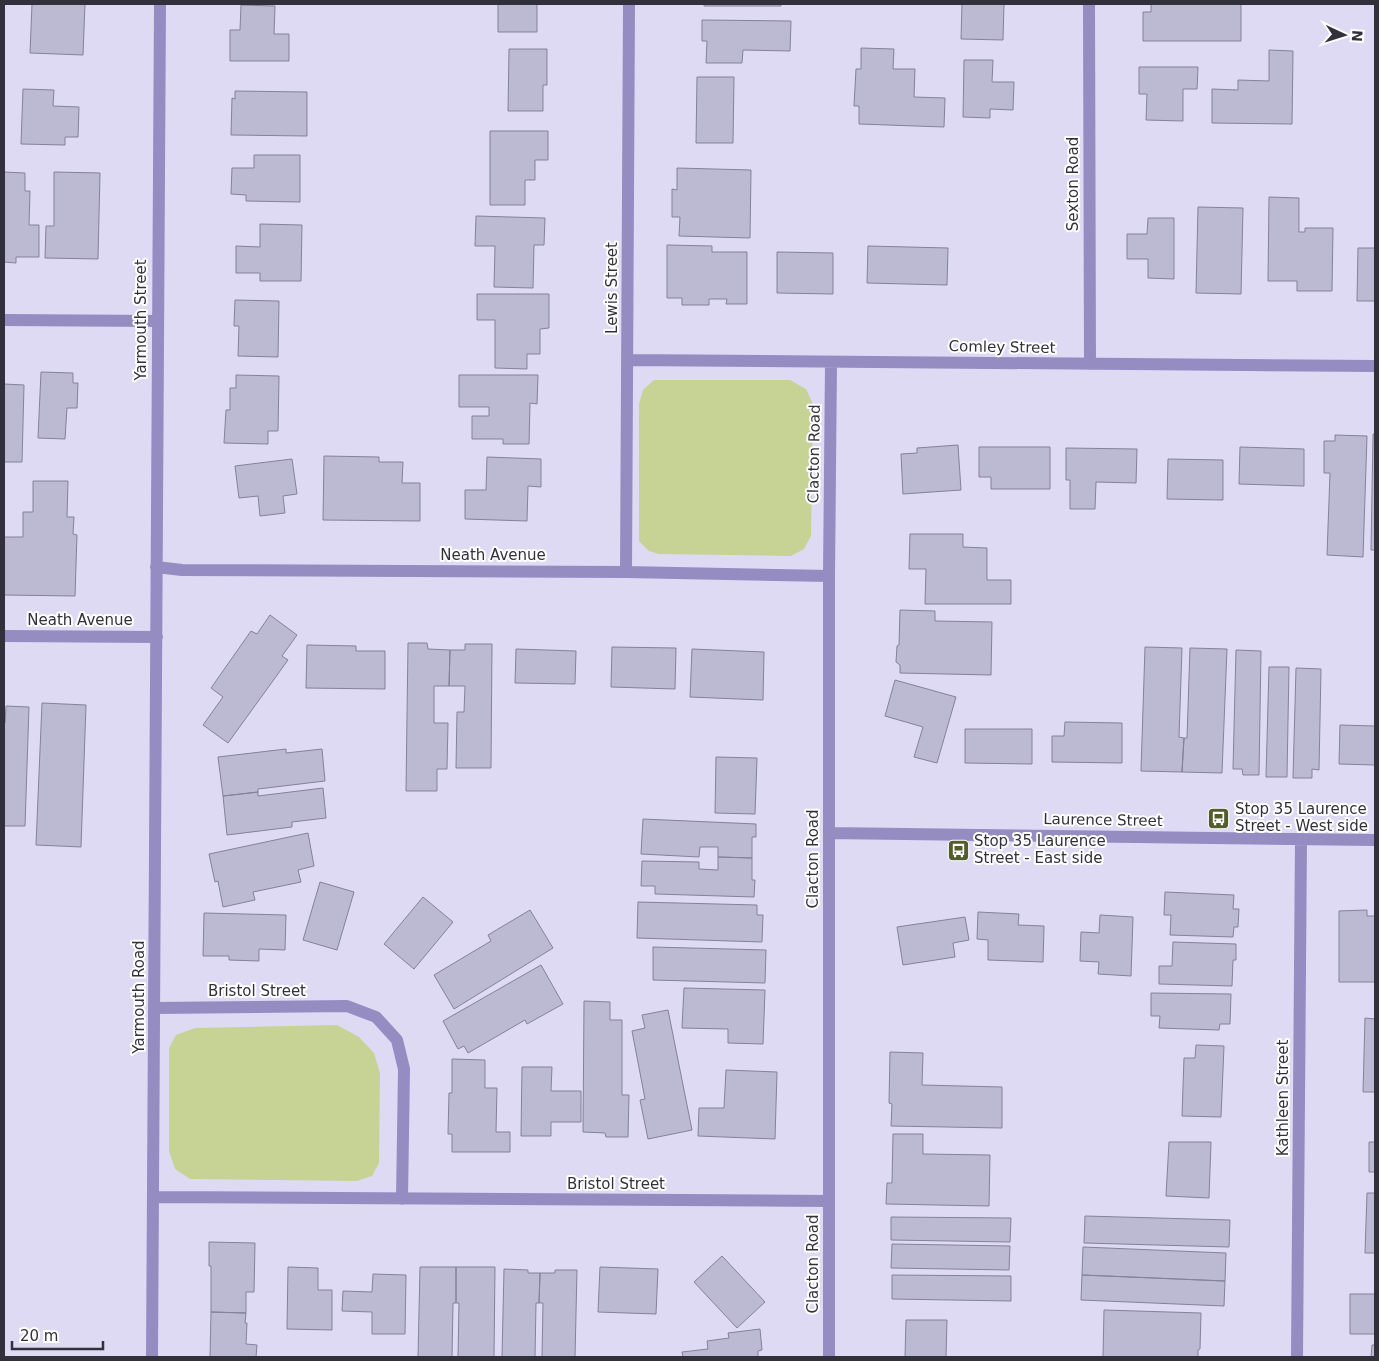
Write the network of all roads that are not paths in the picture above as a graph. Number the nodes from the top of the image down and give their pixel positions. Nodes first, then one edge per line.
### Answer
1 (160, 4) edge
2 (629, 4) edge
3 (1089, 4) edge
4 (4, 320) edge
5 (158, 321) junction
6 (628, 360) junction
7 (831, 362) junction
8 (1090, 364) junction
9 (1375, 366) edge
10 (156, 567) junction
11 (626, 572) junction
12 (829, 576) junction
13 (4, 636) edge
14 (157, 637) junction
15 (829, 833) junction
16 (1301, 839) junction
17 (1375, 840) edge
18 (155, 1008) junction
19 (153, 1197) junction
20 (402, 1199) junction
21 (829, 1201) junction
22 (152, 1357) edge
23 (829, 1357) edge
24 (1297, 1357) edge

1 - 5 street, Yarmouth Street
2 - 6 street, Lewis Street
3 - 8 street, Sexton Road
4 - 5 street
5 - 10 street, Yarmouth Street
6 - 7 street, Comley Street
6 - 11 street, Lewis Street
7 - 8 street, Comley Street
7 - 12 street, Clacton Road
8 - 9 street, Comley Street
10 - 11 street, Neath Avenue
10 - 14 street, Yarmouth Street
11 - 12 street, Neath Avenue
12 - 15 street, Clacton Road
13 - 14 street, Neath Avenue
14 - 18 street, Yarmouth Road
15 - 16 street, Laurence Street
15 - 21 street, Clacton Road
16 - 17 street, Laurence Street
16 - 24 street, Kathleen Street
18 - 19 street, Yarmouth Road
18 - 20 street, Bristol Street
19 - 20 street, Bristol Street
19 - 22 street, Yarmouth Road
20 - 21 street, Bristol Street
21 - 23 street, Clacton Road

